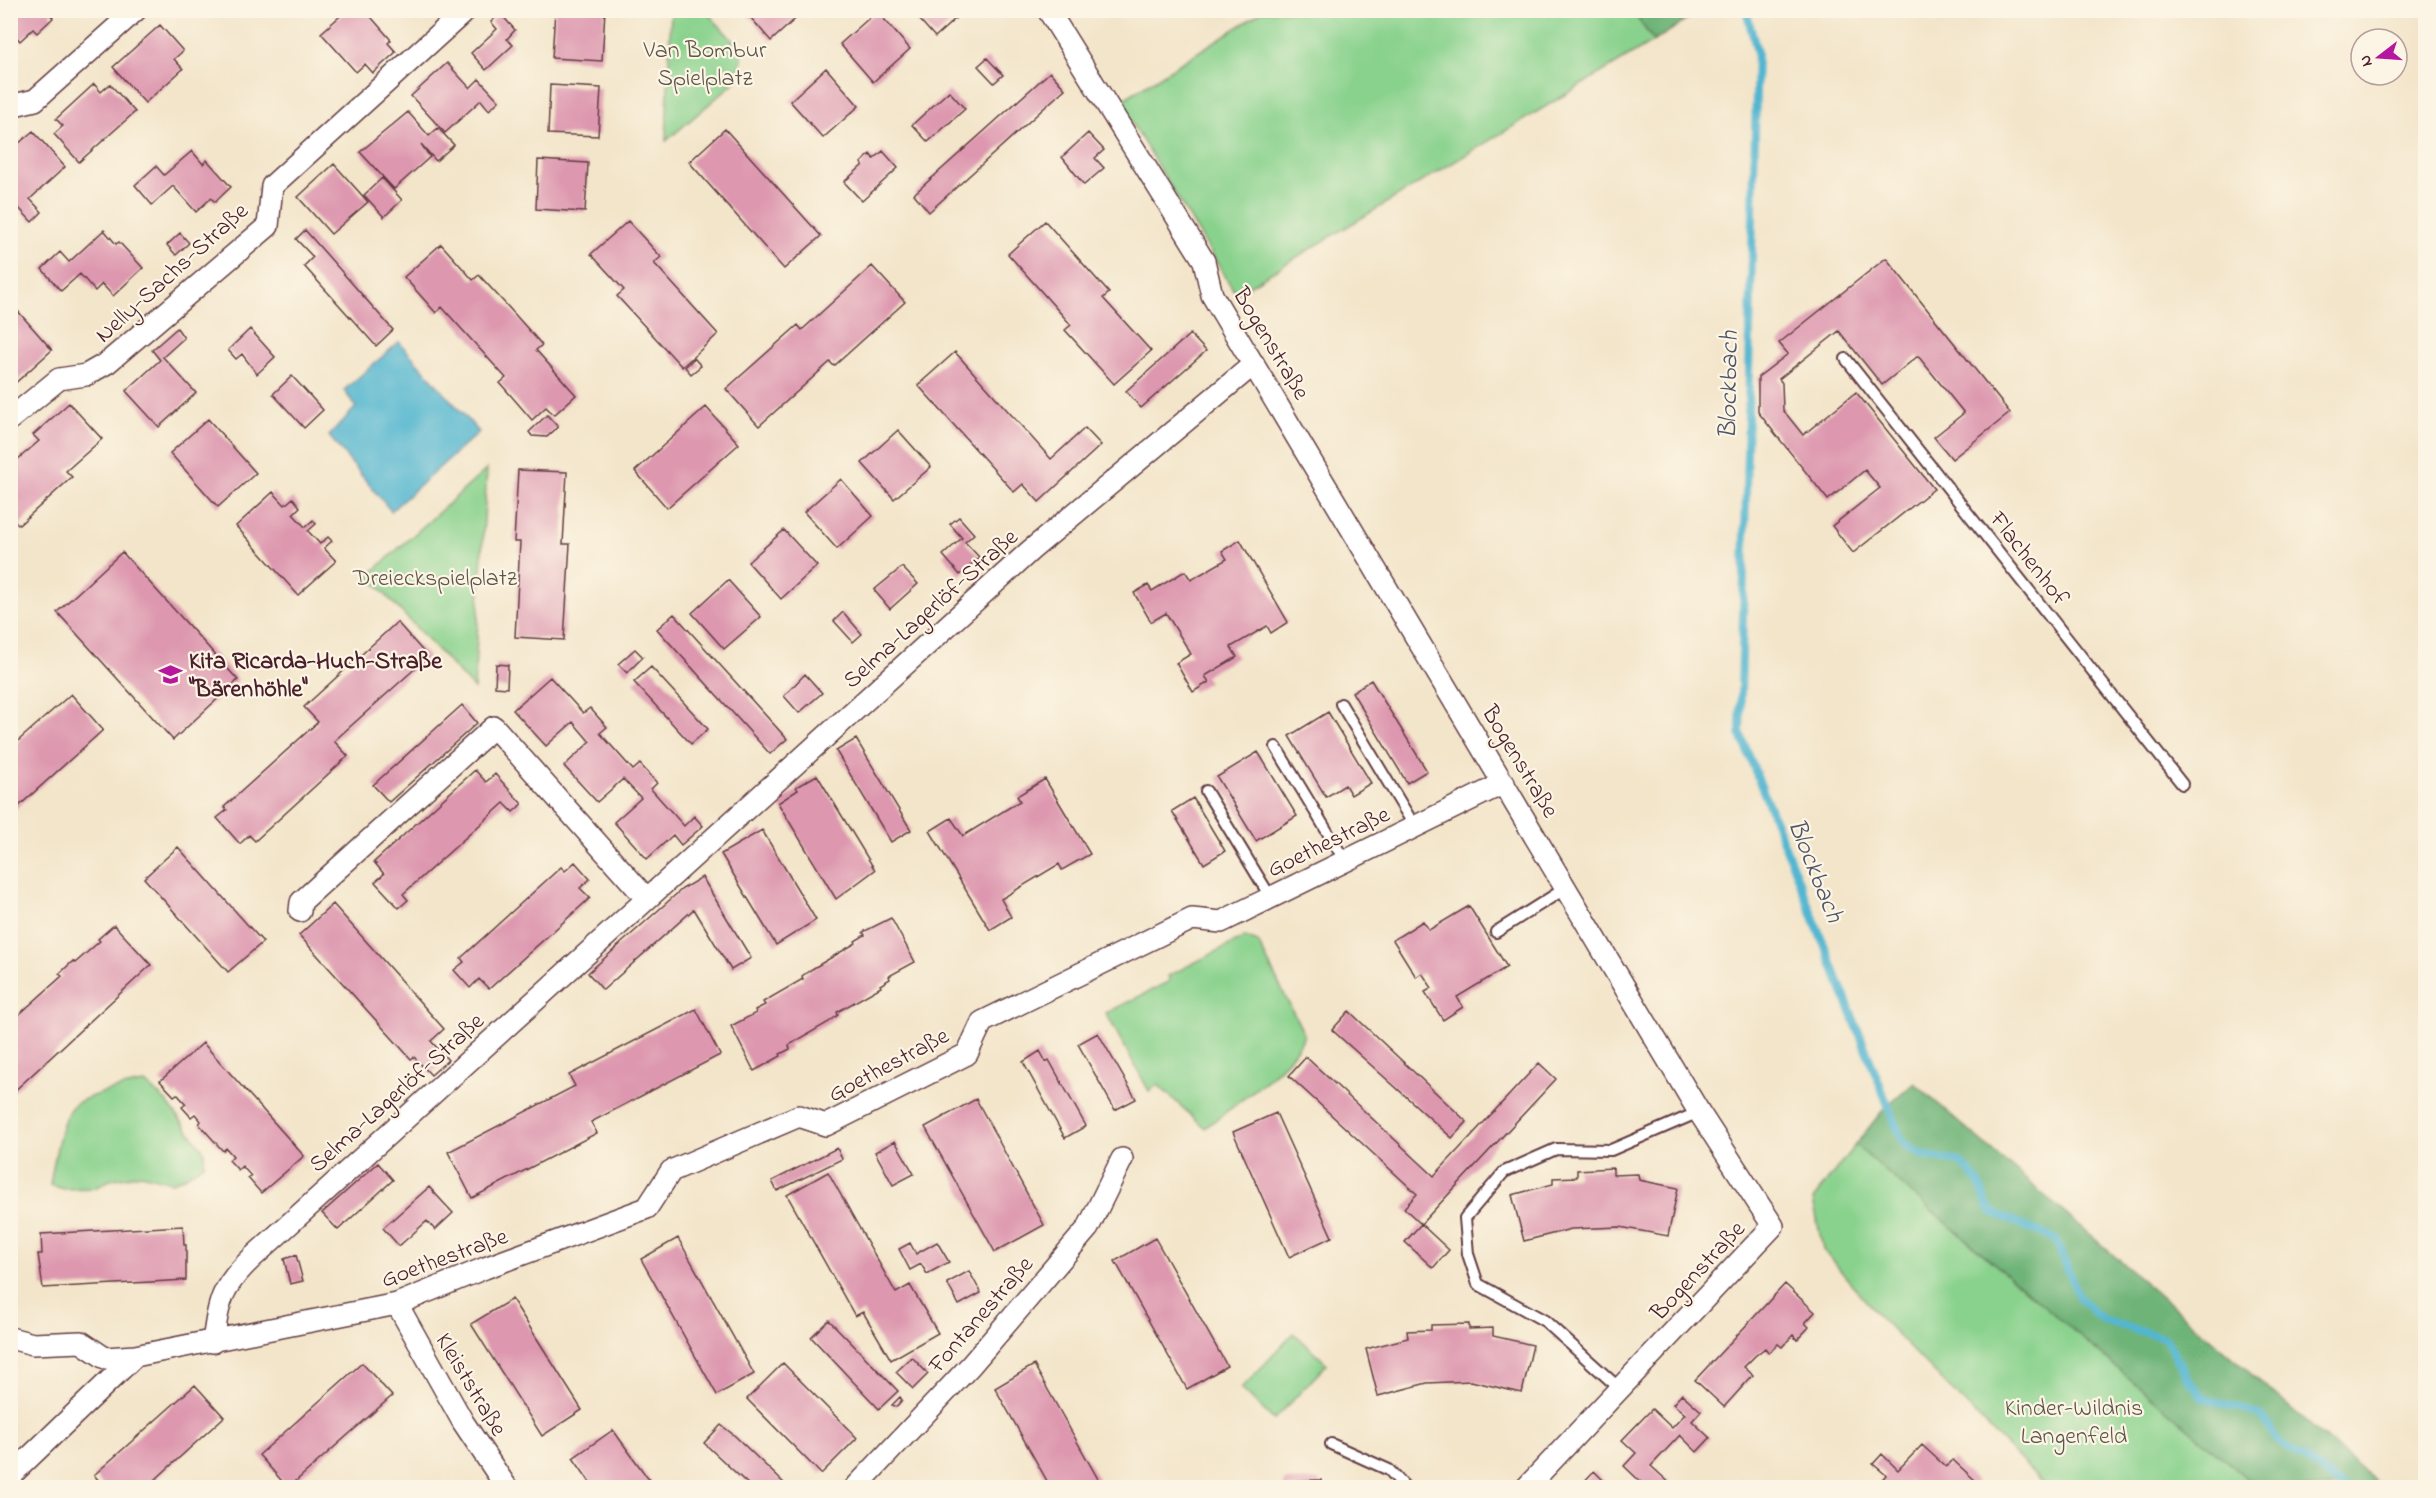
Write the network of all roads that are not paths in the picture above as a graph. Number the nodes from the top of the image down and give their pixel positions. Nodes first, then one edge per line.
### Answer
1 (135, 10) edge
2 (466, 10) edge
3 (1048, 10) edge
4 (10, 106) edge
5 (1846, 359) dead end
6 (1254, 364) junction
7 (10, 419) edge
8 (1341, 705) dead end
9 (1275, 747) dead end
10 (1504, 783) junction
11 (2182, 784) dead end
12 (1206, 791) dead end
13 (1415, 827) junction
14 (1345, 861) junction
15 (1566, 888) junction
16 (1271, 897) junction
17 (646, 898) junction
18 (300, 911) dead end
19 (1496, 932) dead end
20 (1699, 1112) junction
21 (1122, 1159) dead end
22 (398, 1304) junction
23 (10, 1338) edge
24 (213, 1342) junction
25 (135, 1356) junction
26 (1620, 1389) junction
27 (1331, 1444) dead end
28 (10, 1476) edge
29 (507, 1488) edge
30 (855, 1488) edge
31 (1406, 1488) edge
32 (1526, 1488) edge

1 - 4 street
2 - 7 street, Nelly-Sachs-Straße
3 - 6 street, Bogenstraße
5 - 11 lane, Flachenhof
6 - 10 street, Bogenstraße
6 - 17 street, Selma-Lagerlöf-Straße
8 - 13 lane
9 - 14 lane
10 - 13 street, Goethestraße
10 - 15 street, Bogenstraße
12 - 16 lane
13 - 14 street, Goethestraße
14 - 16 street, Goethestraße
15 - 19 lane
15 - 20 street, Bogenstraße
16 - 22 street, Goethestraße
17 - 18 street
17 - 24 street, Selma-Lagerlöf-Straße
20 - 26 street, Bogenstraße
20 - 26 lane
21 - 30 street, Fontanestraße
22 - 24 street, Goethestraße
22 - 29 street, Kleiststraße
23 - 25 street, Goethestraße
24 - 25 street, Goethestraße
25 - 28 street
26 - 32 street, Bogenstraße
27 - 31 lane

